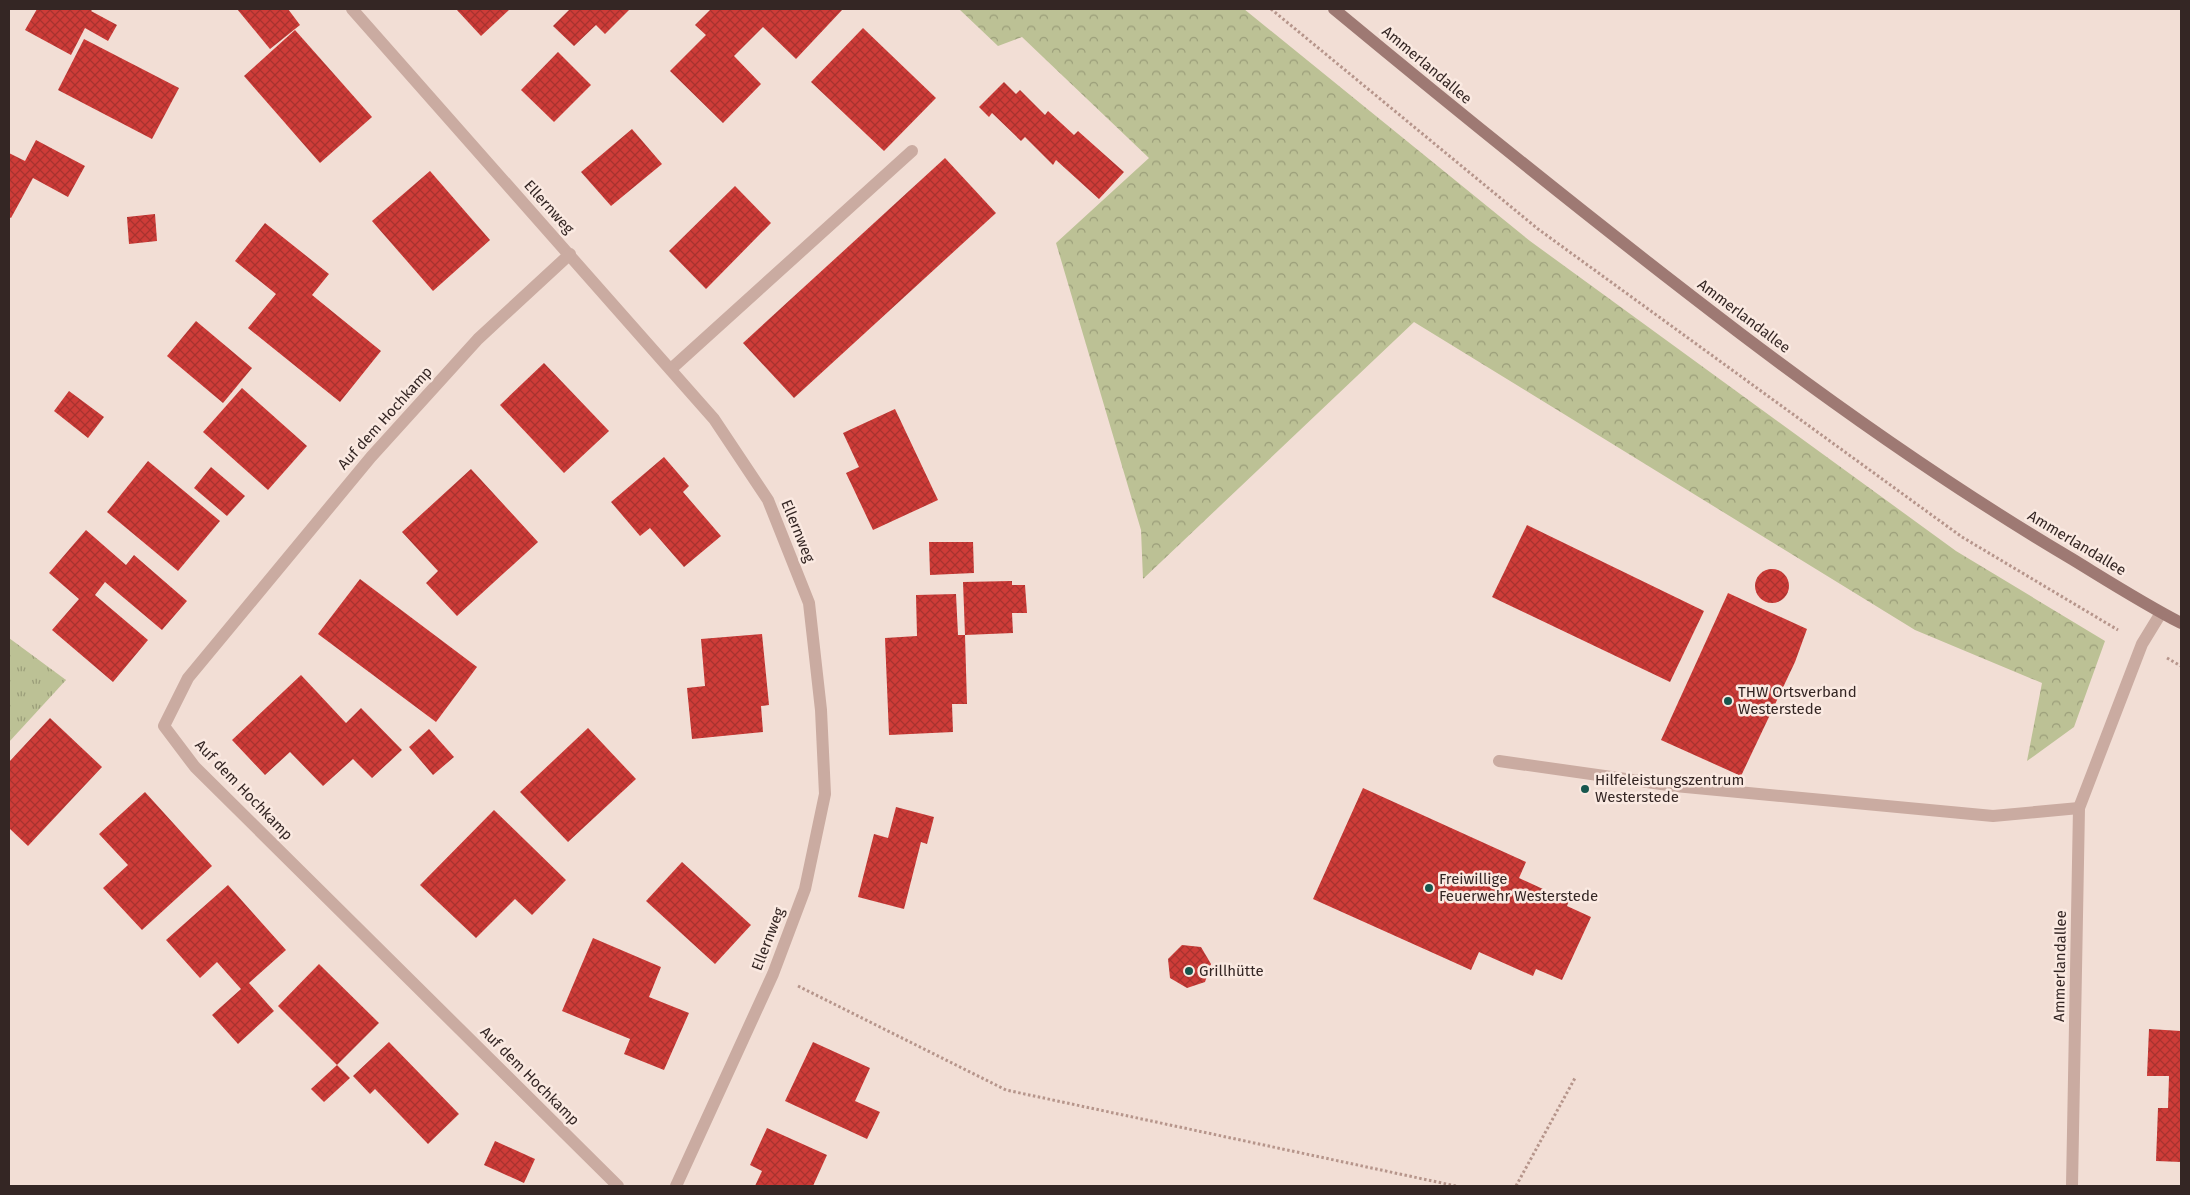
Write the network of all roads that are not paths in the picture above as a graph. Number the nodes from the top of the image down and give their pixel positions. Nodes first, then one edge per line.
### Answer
1 (352, 9) edge
2 (1334, 9) edge
3 (912, 151) dead end
4 (570, 254) junction
5 (671, 369) junction
6 (2161, 612) junction
7 (2181, 623) edge
8 (1499, 761) dead end
9 (2079, 808) junction
10 (618, 1186) edge
11 (676, 1186) edge
12 (2072, 1186) edge

1 - 4 street, Ellernweg
2 - 6 main road, Ammerlandallee
3 - 5 street
4 - 5 street, Ellernweg
4 - 10 street, Auf dem Hochkamp
5 - 11 street, Ellernweg
6 - 7 main road, Ammerlandallee
6 - 9 street, Ammerlandallee
8 - 9 street
9 - 12 street, Ammerlandallee

